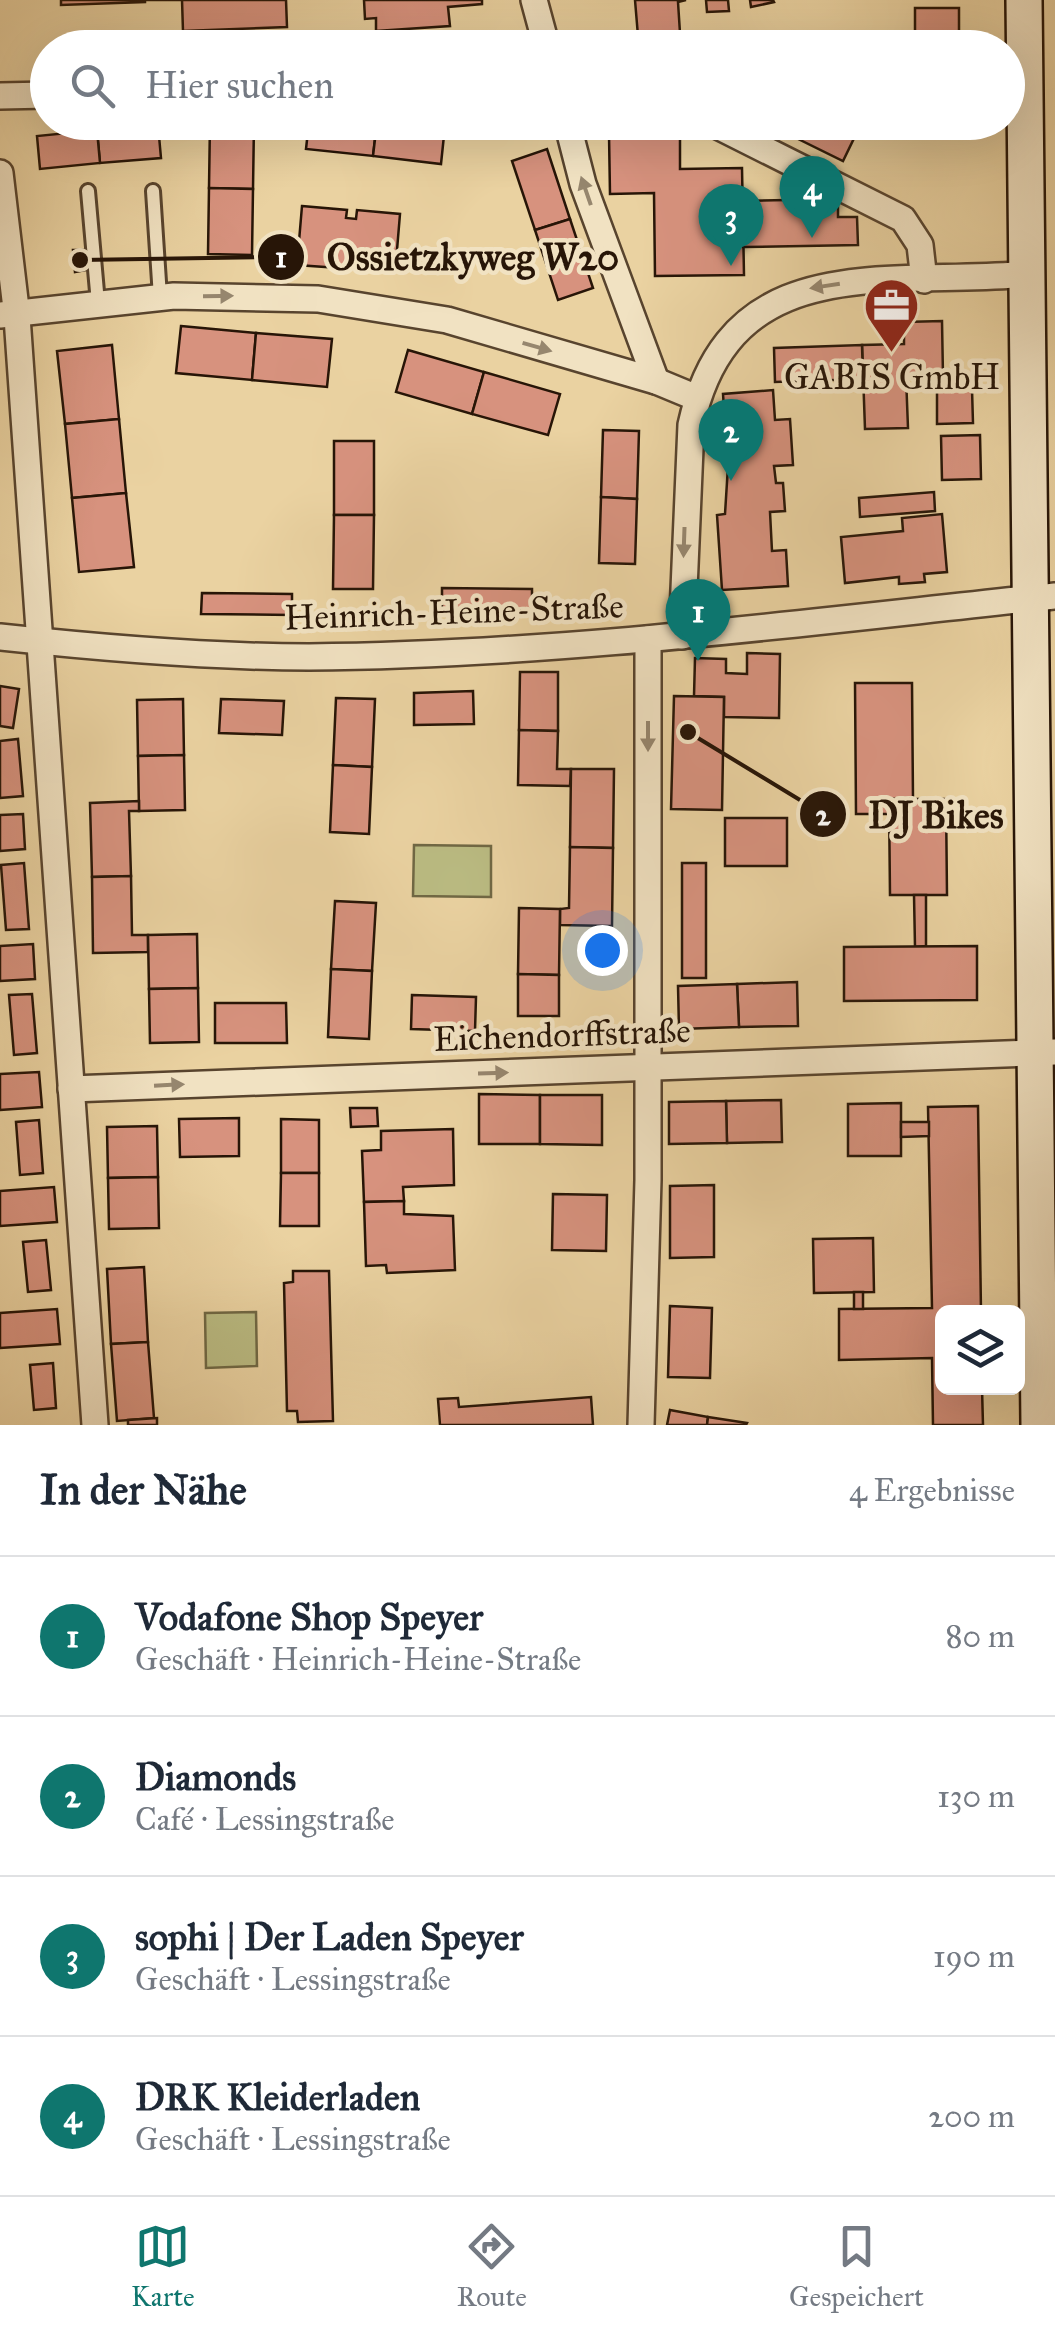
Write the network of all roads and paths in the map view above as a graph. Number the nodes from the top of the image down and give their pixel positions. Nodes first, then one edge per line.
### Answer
1 (534, 0) edge
2 (1024, 0) edge
3 (542, 30) edge
4 (1024, 30) edge
5 (30, 95) edge
6 (0, 96) edge
7 (1025, 137) edge
8 (571, 140) edge
9 (746, 140) edge
10 (0, 172) edge
11 (88, 191) dead end
12 (152, 191) dead end
13 (1026, 274) junction
14 (924, 280) junction
15 (160, 297) junction
16 (98, 303) junction
17 (8, 316) edge
18 (656, 382) junction
19 (697, 398) junction
20 (1042, 598) edge
21 (682, 636) junction
22 (0, 637) edge
23 (648, 639) junction
24 (42, 642) junction
25 (1045, 1053) edge
26 (647, 1067) junction
27 (71, 1089) junction
28 (95, 1425) edge
29 (642, 1425) edge
30 (1039, 1425) edge

1 - 3 street
2 - 4 main road
5 - 6 street
7 - 13 main road
18 -> 8 street
9 - 14 street
10 - 17 street
11 - 16 lane
12 - 15 lane
13 - 14 street
13 - 20 main road
14 -> 19 street
15 - 16 street
15 -> 18 street
16 - 17 street
17 - 24 street
18 - 19 street
19 -> 21 street
20 - 21 street, Heinrich-Heine-Straße
20 - 25 main road
21 - 23 street, Heinrich-Heine-Straße
22 - 24 street, Heinrich-Heine-Straße
23 - 24 street, Heinrich-Heine-Straße
23 -> 26 street
24 - 27 street
25 - 26 street, Eichendorffstraße
25 - 30 main road
27 -> 26 street, Eichendorffstraße
26 - 29 street
27 - 28 street

